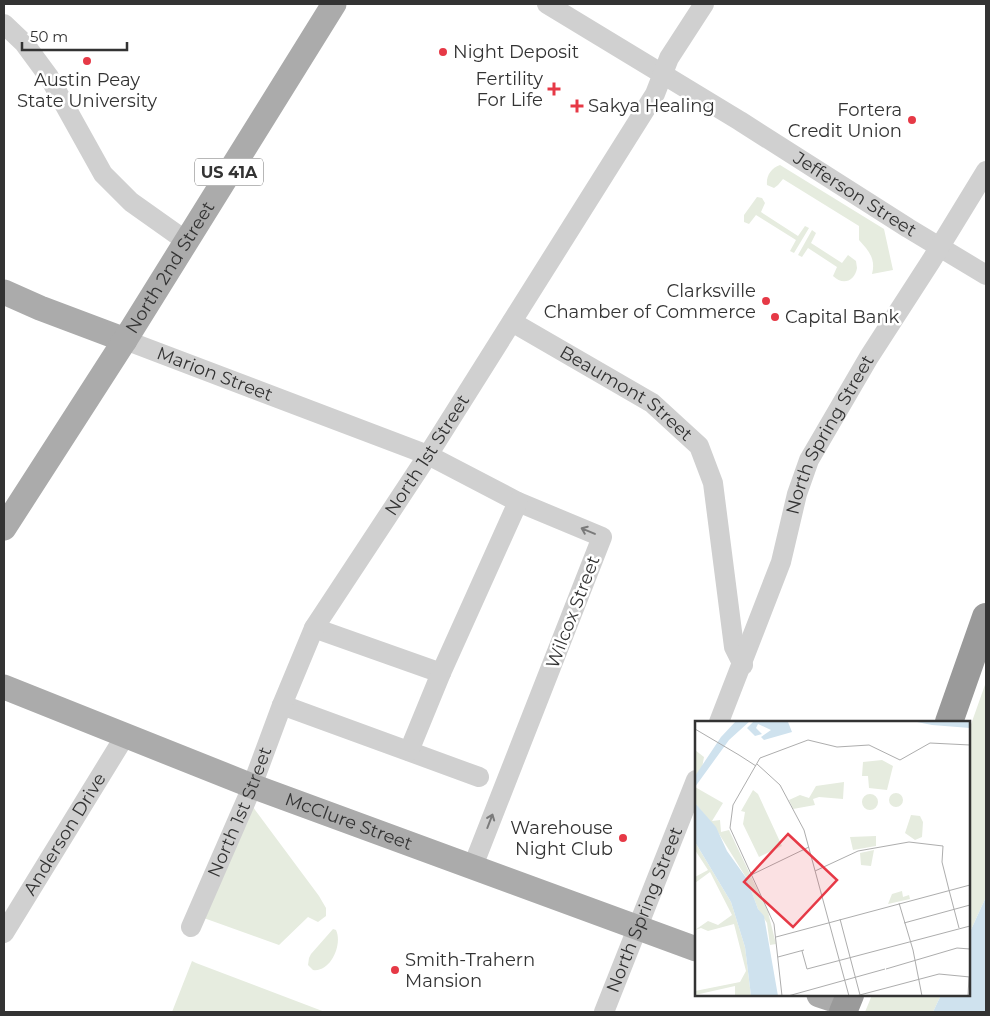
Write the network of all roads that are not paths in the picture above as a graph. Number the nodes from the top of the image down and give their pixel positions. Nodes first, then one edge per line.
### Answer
1 (334, 4) edge
2 (547, 4) edge
3 (704, 4) edge
4 (4, 24) edge
5 (662, 74) junction
6 (986, 171) edge
7 (186, 241) junction
8 (940, 247) junction
9 (986, 275) edge
10 (4, 292) edge
11 (512, 322) junction
12 (125, 340) junction
13 (428, 455) junction
14 (518, 502) junction
15 (4, 528) edge
16 (986, 617) edge
17 (314, 628) junction
18 (743, 664) junction
19 (442, 673) junction
20 (4, 687) edge
21 (282, 705) junction
22 (720, 721) edge
23 (948, 721) edge
24 (125, 736) junction
25 (409, 751) junction
26 (479, 777) dead end
27 (695, 782) edge
28 (252, 786) junction
29 (473, 866) junction
30 (637, 926) junction
31 (191, 927) dead end
32 (4, 933) edge
33 (695, 949) edge
34 (822, 996) edge
35 (846, 1004) edge
36 (604, 1012) edge

1 - 7 main road, North 2nd Street / US 41A
2 - 5 street, Jefferson Street
3 - 5 street, North 1st Street
4 - 7 street
5 - 8 street, Jefferson Street
5 - 11 street, North 1st Street
6 - 8 street, North Spring Street
7 - 12 main road, North 2nd Street / US 41A
8 - 9 street, Jefferson Street
8 - 18 street, North Spring Street
10 - 12 main road, Marion Street
11 - 13 street, North 1st Street
11 - 18 street, Beaumont Street
12 - 13 street, Marion Street
12 - 15 main road, North 2nd Street / US 41A
13 - 14 street, Wilcox Street
13 - 17 street, North 1st Street
14 - 19 street
29 -> 14 street, Wilcox Street
16 - 23 highway
17 - 19 street
17 - 21 street, North 1st Street
18 - 22 street, North Spring Street
19 - 25 street
20 - 24 main road, McClure Street
21 - 25 street
21 - 28 street, North 1st Street
24 - 28 main road, McClure Street
24 - 32 street, Anderson Drive
25 - 26 street
27 - 30 street, North Spring Street
28 - 29 main road, McClure Street
28 - 31 street, North 1st Street
29 - 30 main road, McClure Street
30 - 33 main road, McClure Street
30 - 36 street, North Spring Street
34 - 35 main road

